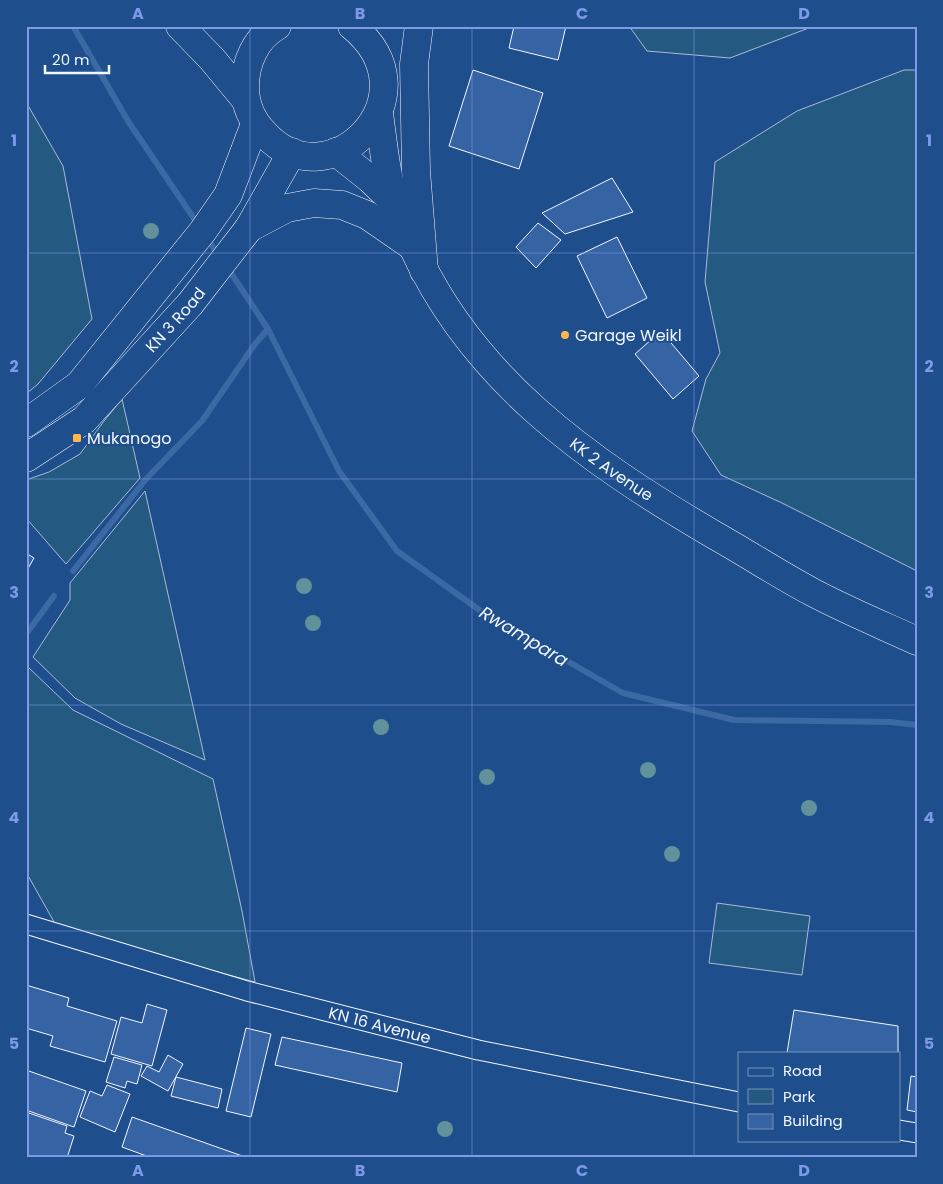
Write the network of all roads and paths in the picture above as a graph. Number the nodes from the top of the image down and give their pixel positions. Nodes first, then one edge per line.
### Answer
1 (180, 26) edge
2 (277, 26) edge
3 (352, 26) edge
4 (383, 26) edge
5 (420, 26) edge
6 (376, 54) junction
7 (250, 112) junction
8 (379, 113) junction
9 (292, 152) junction
10 (336, 152) junction
11 (395, 203) junction
12 (249, 228) junction
13 (412, 246) junction
14 (424, 271) junction
15 (26, 423) edge
16 (26, 458) edge
17 (917, 641) edge
18 (26, 924) edge
19 (738, 1102) edge
20 (900, 1130) edge
21 (917, 1133) edge

1 - 7 main road
2 - 7 main road
3 - 6 main road
4 - 6 main road
5 - 14 main road
6 - 8 main road
7 - 9 main road
7 - 15 main road, KN 3 Road
8 - 10 main road
8 - 11 main road, KK 2 Avenue
9 - 10 main road
9 - 12 main road, KN 3 Road
10 - 11 main road, KK 2 Avenue
11 - 13 main road, KK 2 Avenue
12 - 13 main road
12 - 16 main road, KN 3 Road
13 - 14 main road, KK 2 Avenue
14 - 17 main road, KK 2 Avenue
18 - 19 street, KN 16 Avenue
20 - 21 street

